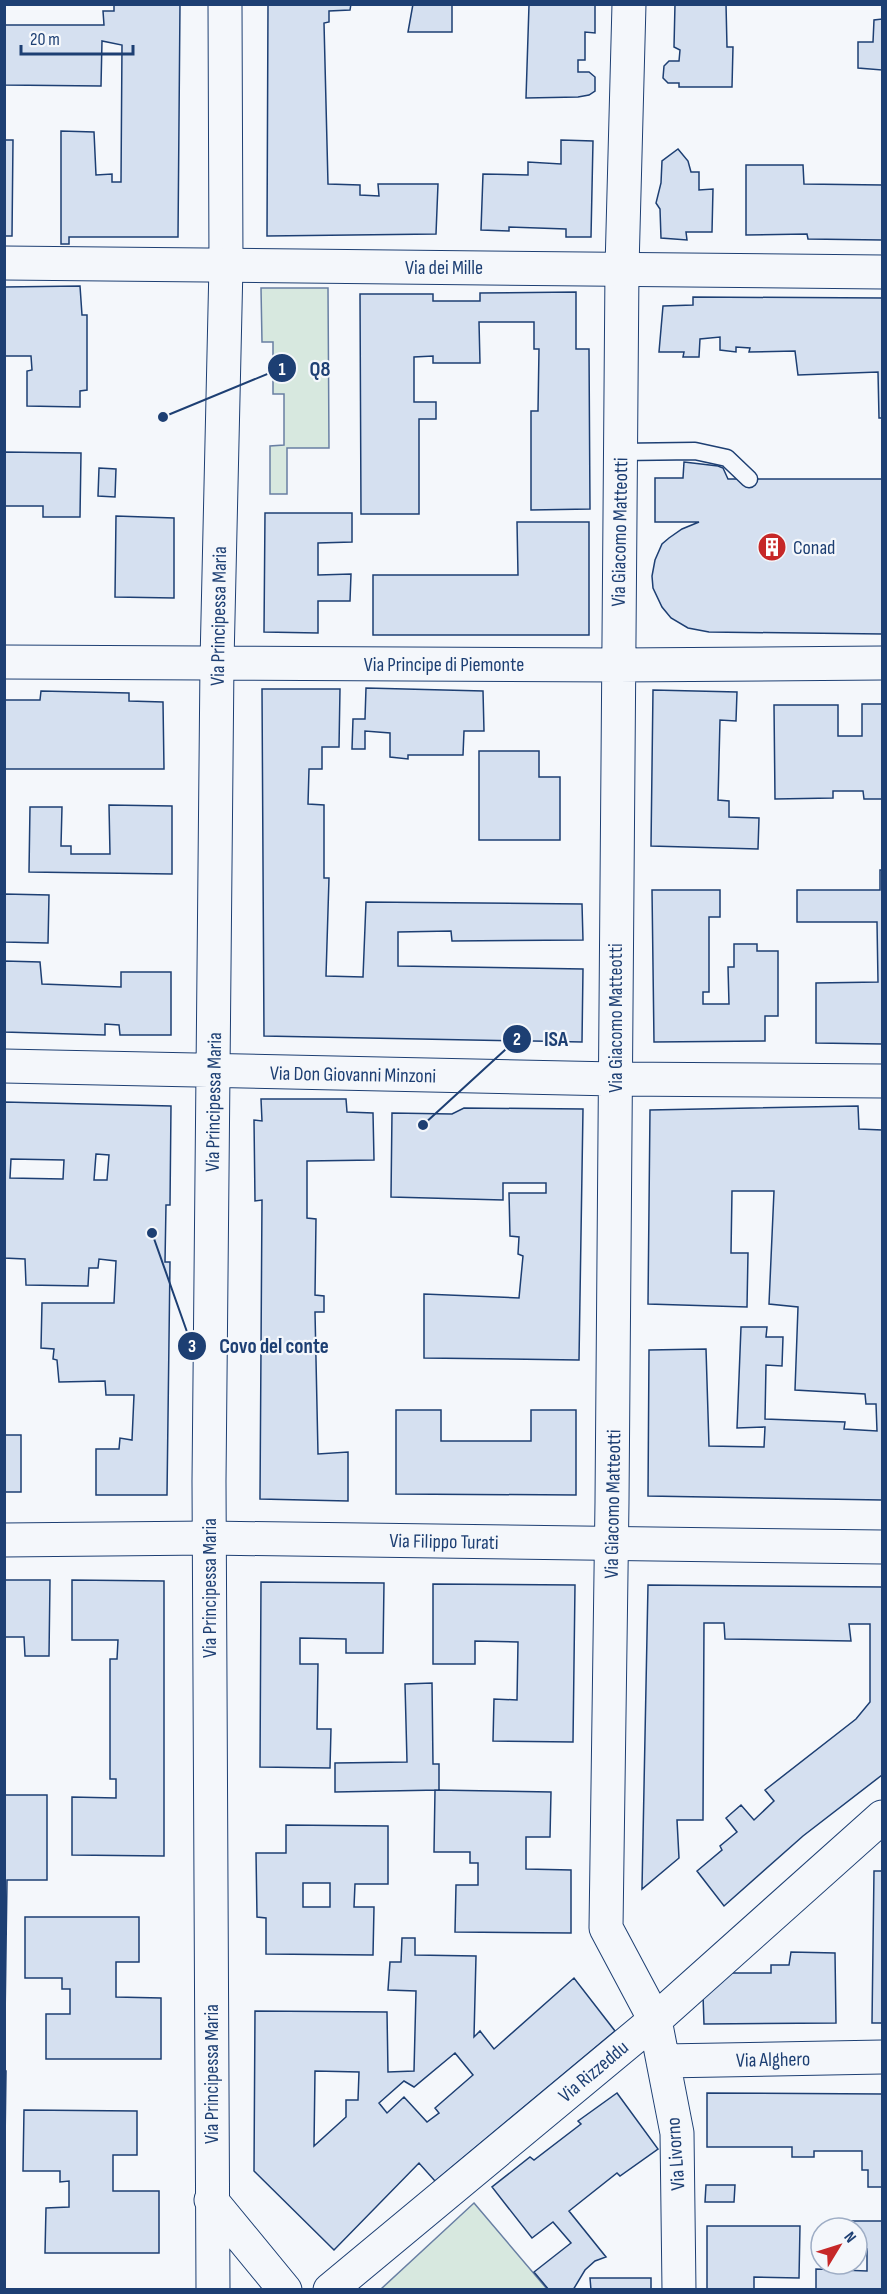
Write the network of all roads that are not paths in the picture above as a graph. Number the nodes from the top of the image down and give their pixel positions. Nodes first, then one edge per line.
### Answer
1 (225, 4) edge
2 (629, 4) edge
3 (4, 263) edge
4 (226, 265) junction
5 (622, 268) junction
6 (882, 272) edge
7 (620, 452) junction
8 (749, 479) dead end
9 (4, 662) edge
10 (217, 662) junction
11 (882, 663) edge
12 (618, 665) junction
13 (4, 1066) edge
14 (213, 1071) junction
15 (615, 1079) junction
16 (882, 1081) edge
17 (208, 1538) junction
18 (4, 1540) edge
19 (611, 1542) junction
20 (882, 1547) edge
21 (882, 1817) edge
22 (850, 1846) junction
23 (882, 1846) edge
24 (655, 2020) junction
25 (882, 2057) edge
26 (663, 2061) junction
27 (211, 2200) junction
28 (213, 2289) edge
29 (285, 2289) edge
30 (330, 2289) edge
31 (679, 2289) edge

1 - 4 street, Via Principessa Maria
2 - 5 street, Via Giacomo Matteotti
3 - 4 street, Via dei Mille
4 - 5 street, Via dei Mille
4 - 10 street, Via Principessa Maria
5 - 6 street, Via dei Mille
5 - 7 street, Via Giacomo Matteotti
7 - 8 lane
7 - 12 street, Via Giacomo Matteotti
9 - 10 street, Via Principe di Piemonte
10 - 12 street, Via Principe di Piemonte
10 - 14 street, Via Principessa Maria
11 - 12 street, Via Principe di Piemonte
12 - 15 street, Via Giacomo Matteotti
13 - 14 street, Via Don Giovanni Minzoni
14 - 15 street, Via Don Giovanni Minzoni
14 - 17 street, Via Principessa Maria
15 - 16 street, Via Don Giovanni Minzoni
15 - 19 street, Via Giacomo Matteotti
17 - 18 street, Via Filippo Turati
17 - 19 street, Via Filippo Turati
17 - 27 street, Via Principessa Maria
19 - 20 street, Via Filippo Turati
19 - 24 street, Via Giacomo Matteotti
21 - 22 street, Via Rizzeddu
22 - 23 street
22 - 24 street, Via Rizzeddu
24 - 26 street, Via Livorno
24 - 30 street, Via Rizzeddu
25 - 26 street, Via Alghero
26 - 31 street, Via Livorno
27 - 28 street, Via Principessa Maria
27 - 29 street

